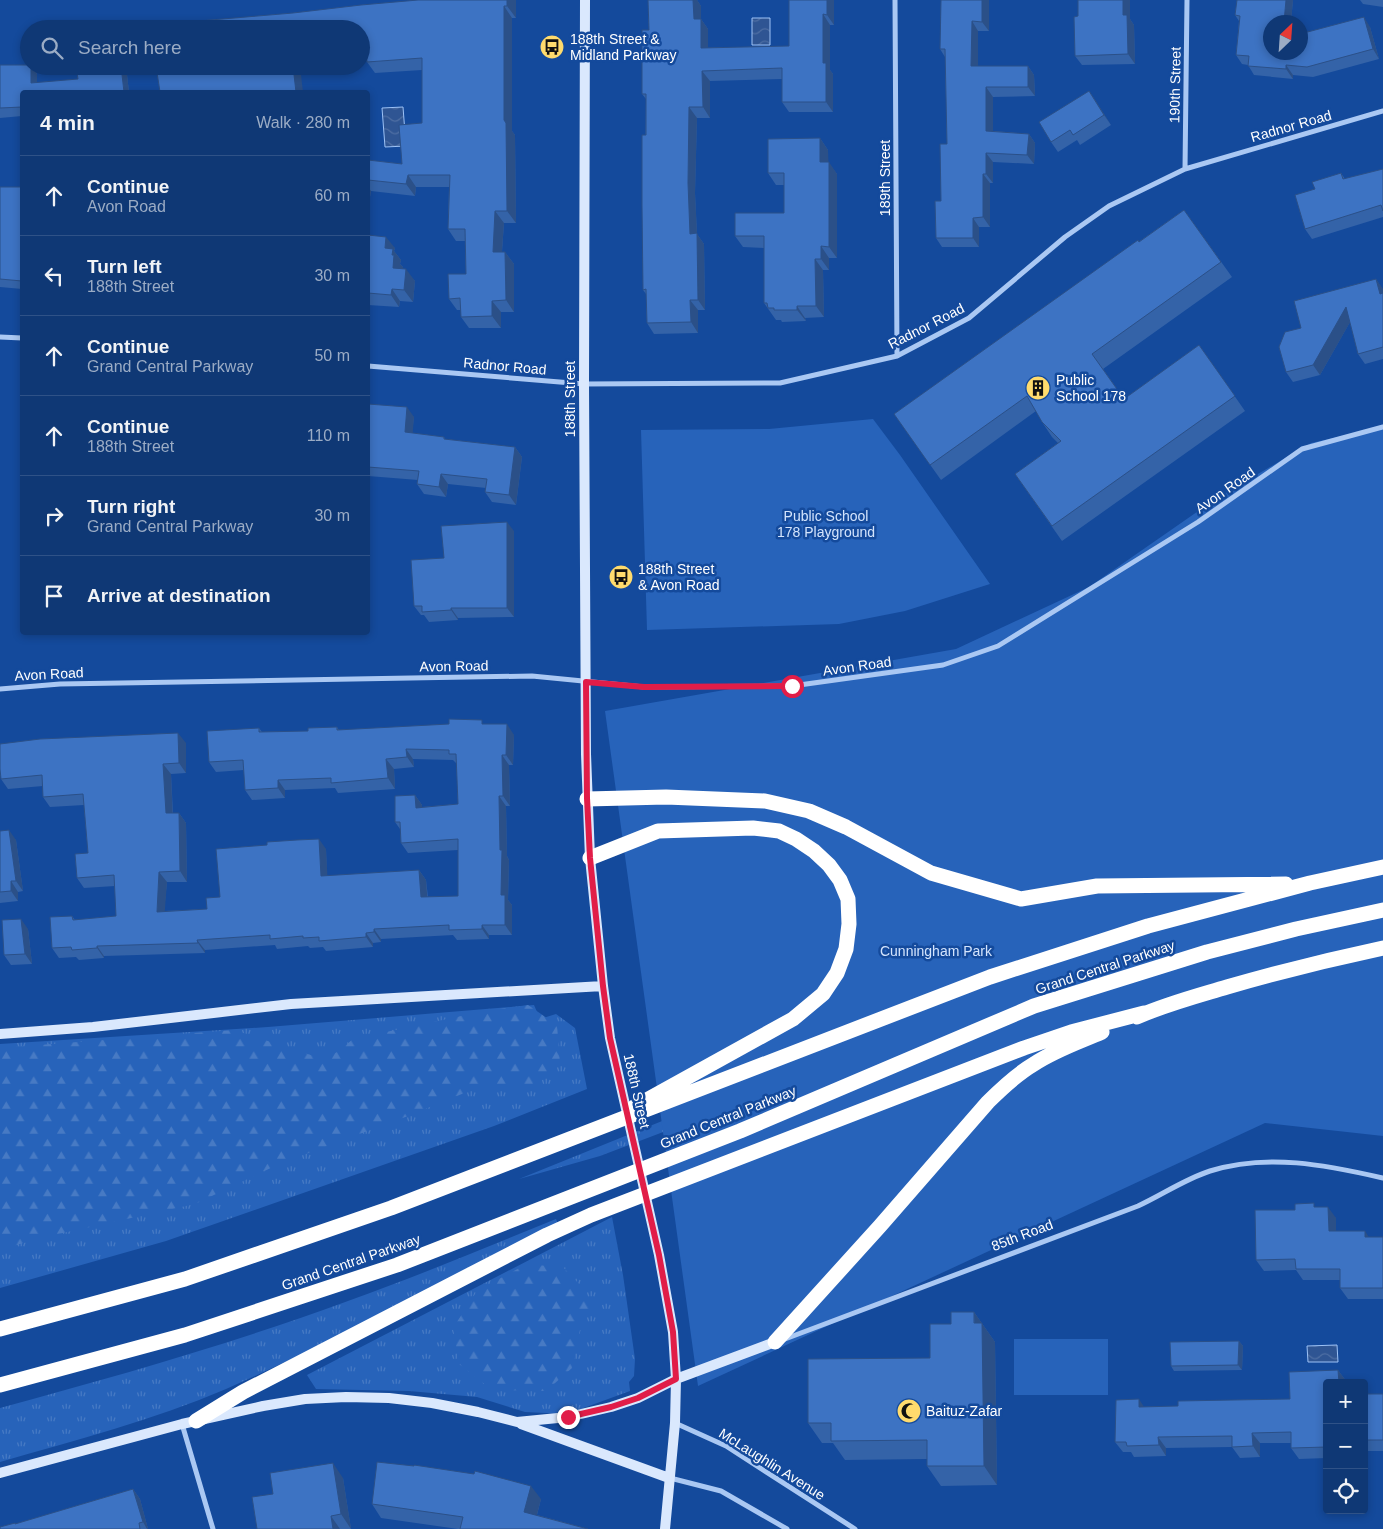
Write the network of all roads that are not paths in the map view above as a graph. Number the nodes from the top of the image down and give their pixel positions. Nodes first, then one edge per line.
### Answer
1 (585, 0) edge
2 (895, 0) edge
3 (1187, 0) edge
4 (1383, 111) edge
5 (1185, 169) junction
6 (0, 337) edge
7 (20, 338) edge
8 (897, 356) junction
9 (370, 366) edge
10 (584, 384) junction
11 (1383, 427) edge
12 (586, 682) junction
13 (0, 689) edge
14 (587, 798) junction
15 (590, 858) junction
16 (1383, 867) edge
17 (1310, 884) junction
18 (1383, 910) edge
19 (1383, 948) edge
20 (603, 986) junction
21 (1144, 1013) junction
22 (0, 1034) edge
23 (583, 1135) junction
24 (1383, 1178) edge
25 (0, 1329) edge
26 (775, 1342) junction
27 (676, 1379) junction
28 (0, 1385) edge
29 (517, 1422) junction
30 (189, 1423) junction
31 (675, 1423) junction
32 (0, 1473) edge
33 (669, 1478) junction
34 (213, 1529) edge
35 (665, 1529) edge
36 (787, 1529) edge
37 (855, 1529) edge

1 - 10 main road, 188th Street
2 - 8 street, 189th Street
3 - 5 street, 190th Street
4 - 5 street, Radnor Road
5 - 8 street, Radnor Road
6 - 7 street
8 - 10 street, Radnor Road
9 - 10 street, Radnor Road
10 - 12 main road, 188th Street
11 - 12 street, Avon Road
12 - 13 street, Avon Road
12 - 14 main road, 188th Street
14 - 15 main road
14 - 17 highway
15 - 20 main road
15 - 23 highway
16 - 17 highway, Grand Central Parkway
17 - 23 highway, Grand Central Parkway
18 - 28 highway, Grand Central Parkway
19 - 21 highway
20 - 22 main road
20 - 27 main road, 188th Street
21 - 26 highway
21 - 30 highway
23 - 25 highway, Grand Central Parkway
24 - 26 street, 85th Road
26 - 27 main road, 85th Road
27 - 29 main road
27 - 31 main road, 188th Street
29 - 30 main road
29 - 33 main road
30 - 32 main road
30 - 34 street
31 - 33 main road, 188th Street
31 - 37 street, McLaughlin Avenue
33 - 35 main road, 188th Street
33 - 36 street

